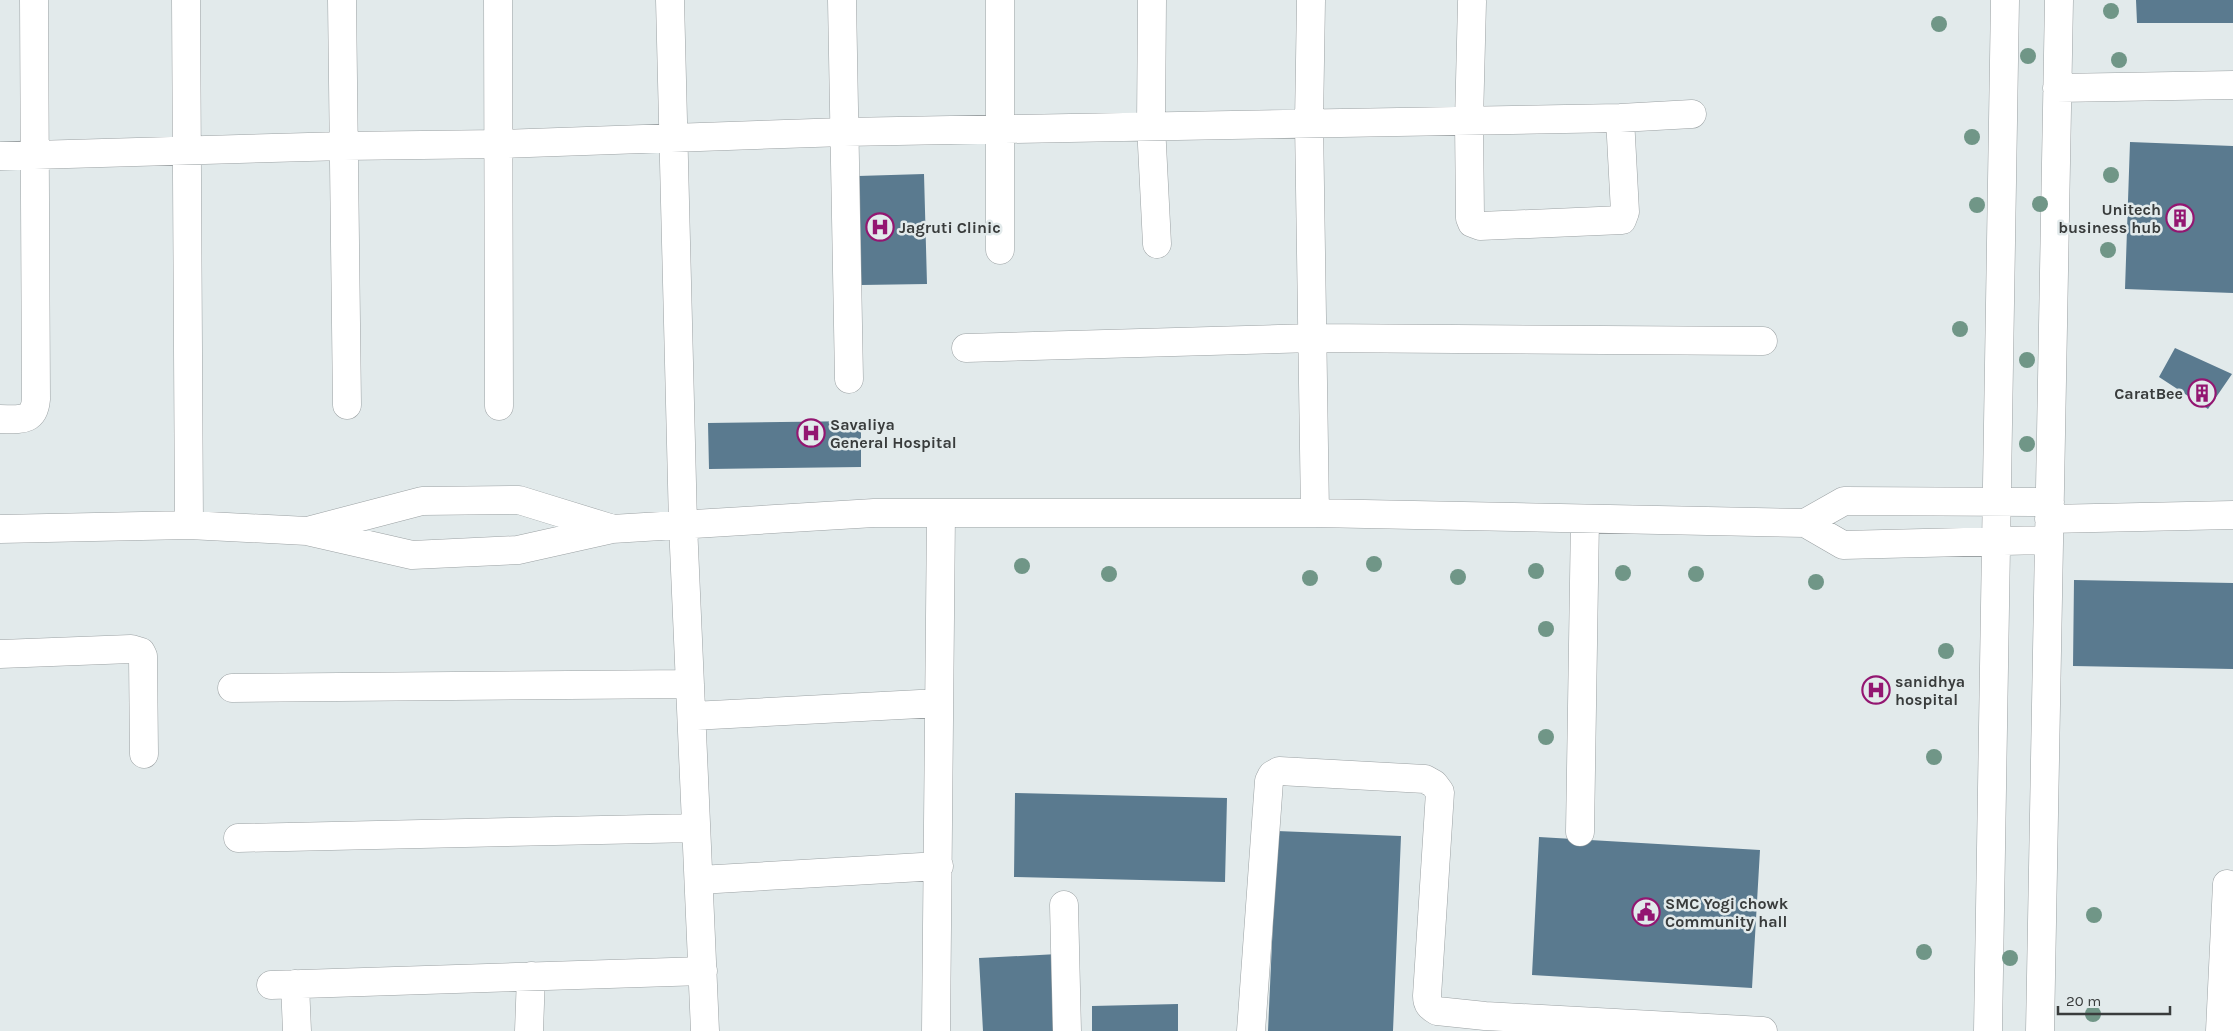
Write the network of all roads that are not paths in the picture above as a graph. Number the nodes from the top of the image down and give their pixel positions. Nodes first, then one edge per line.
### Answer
1 (34, 0) edge
2 (186, 0) edge
3 (342, 0) edge
4 (498, 0) edge
5 (670, 0) edge
6 (842, 0) edge
7 (1000, 0) edge
8 (1152, 0) edge
9 (1311, 0) edge
10 (2005, 0) edge
11 (2059, 0) edge
12 (1472, 2) dead end
13 (2233, 85) edge
14 (2058, 88) junction
15 (1692, 114) dead end
16 (1620, 118) junction
17 (1469, 121) junction
18 (1309, 122) junction
19 (1151, 126) junction
20 (999, 128) junction
21 (844, 132) junction
22 (672, 138) junction
23 (499, 144) junction
24 (344, 146) junction
25 (186, 152) junction
26 (0, 156) edge
27 (34, 156) junction
28 (1157, 244) dead end
29 (1000, 250) dead end
30 (1313, 338) junction
31 (1763, 341) dead end
32 (966, 348) dead end
33 (849, 379) dead end
34 (347, 406) dead end
35 (499, 406) dead end
36 (0, 419) edge
37 (1997, 502) junction
38 (941, 513) junction
39 (1315, 513) junction
40 (2233, 515) edge
41 (1585, 519) junction
42 (2049, 521) junction
43 (1805, 523) junction
44 (682, 524) junction
45 (188, 525) junction
46 (0, 529) edge
47 (612, 529) junction
48 (308, 531) junction
49 (1996, 542) junction
50 (0, 654) edge
51 (690, 684) junction
52 (232, 688) dead end
53 (939, 703) junction
54 (692, 716) junction
55 (144, 754) dead end
56 (696, 828) junction
57 (1580, 832) dead end
58 (238, 838) dead end
59 (938, 866) junction
60 (699, 880) junction
61 (2226, 884) dead end
62 (1064, 905) dead end
63 (703, 971) junction
64 (531, 976) junction
65 (1485, 1023) edge
66 (1673, 1028) edge
67 (297, 1031) edge
68 (529, 1031) edge
69 (706, 1031) edge
70 (936, 1031) edge
71 (1067, 1031) edge
72 (1252, 1031) edge
73 (1763, 1031) edge
74 (1988, 1031) edge
75 (2040, 1031) edge
76 (2220, 1031) edge

1 - 27 street
2 - 25 street
3 - 24 street
4 - 23 street
5 - 22 street
6 - 21 street
7 - 20 street
8 - 19 street
9 - 18 street
10 - 37 street
11 - 14 street
12 - 17 street
13 - 14 street
14 - 42 street
15 - 16 street
16 - 17 street
16 - 17 street
17 - 18 street
18 - 19 street
18 - 30 street
19 - 20 street
19 - 28 street
20 - 21 street
20 - 29 street
21 - 22 street
21 - 33 street
22 - 23 street
22 - 44 street
23 - 24 street
23 - 35 street
24 - 25 street
24 - 34 street
25 - 27 street
25 - 45 street
26 - 27 street
27 - 36 street
30 - 31 street
30 - 32 street
30 - 39 street
37 - 42 street
37 - 43 street
37 - 49 street
38 - 39 street
38 - 44 street
38 - 53 street
39 - 41 street
40 - 42 street
41 - 43 street
41 - 57 street
42 - 49 street
42 - 75 street
43 - 49 street
44 - 47 street
44 - 51 street
45 - 46 street
45 - 48 street
47 - 48 street
47 - 48 street
49 - 74 street
50 - 55 street
51 - 52 street
51 - 54 street
53 - 54 street
53 - 59 street
54 - 56 street
56 - 58 street
56 - 60 street
59 - 60 street
59 - 70 street
60 - 63 street
61 - 76 street
62 - 71 street
63 - 64 street
63 - 69 street
64 - 67 street
64 - 68 street
65 - 66 street
65 - 72 street
66 - 73 street

